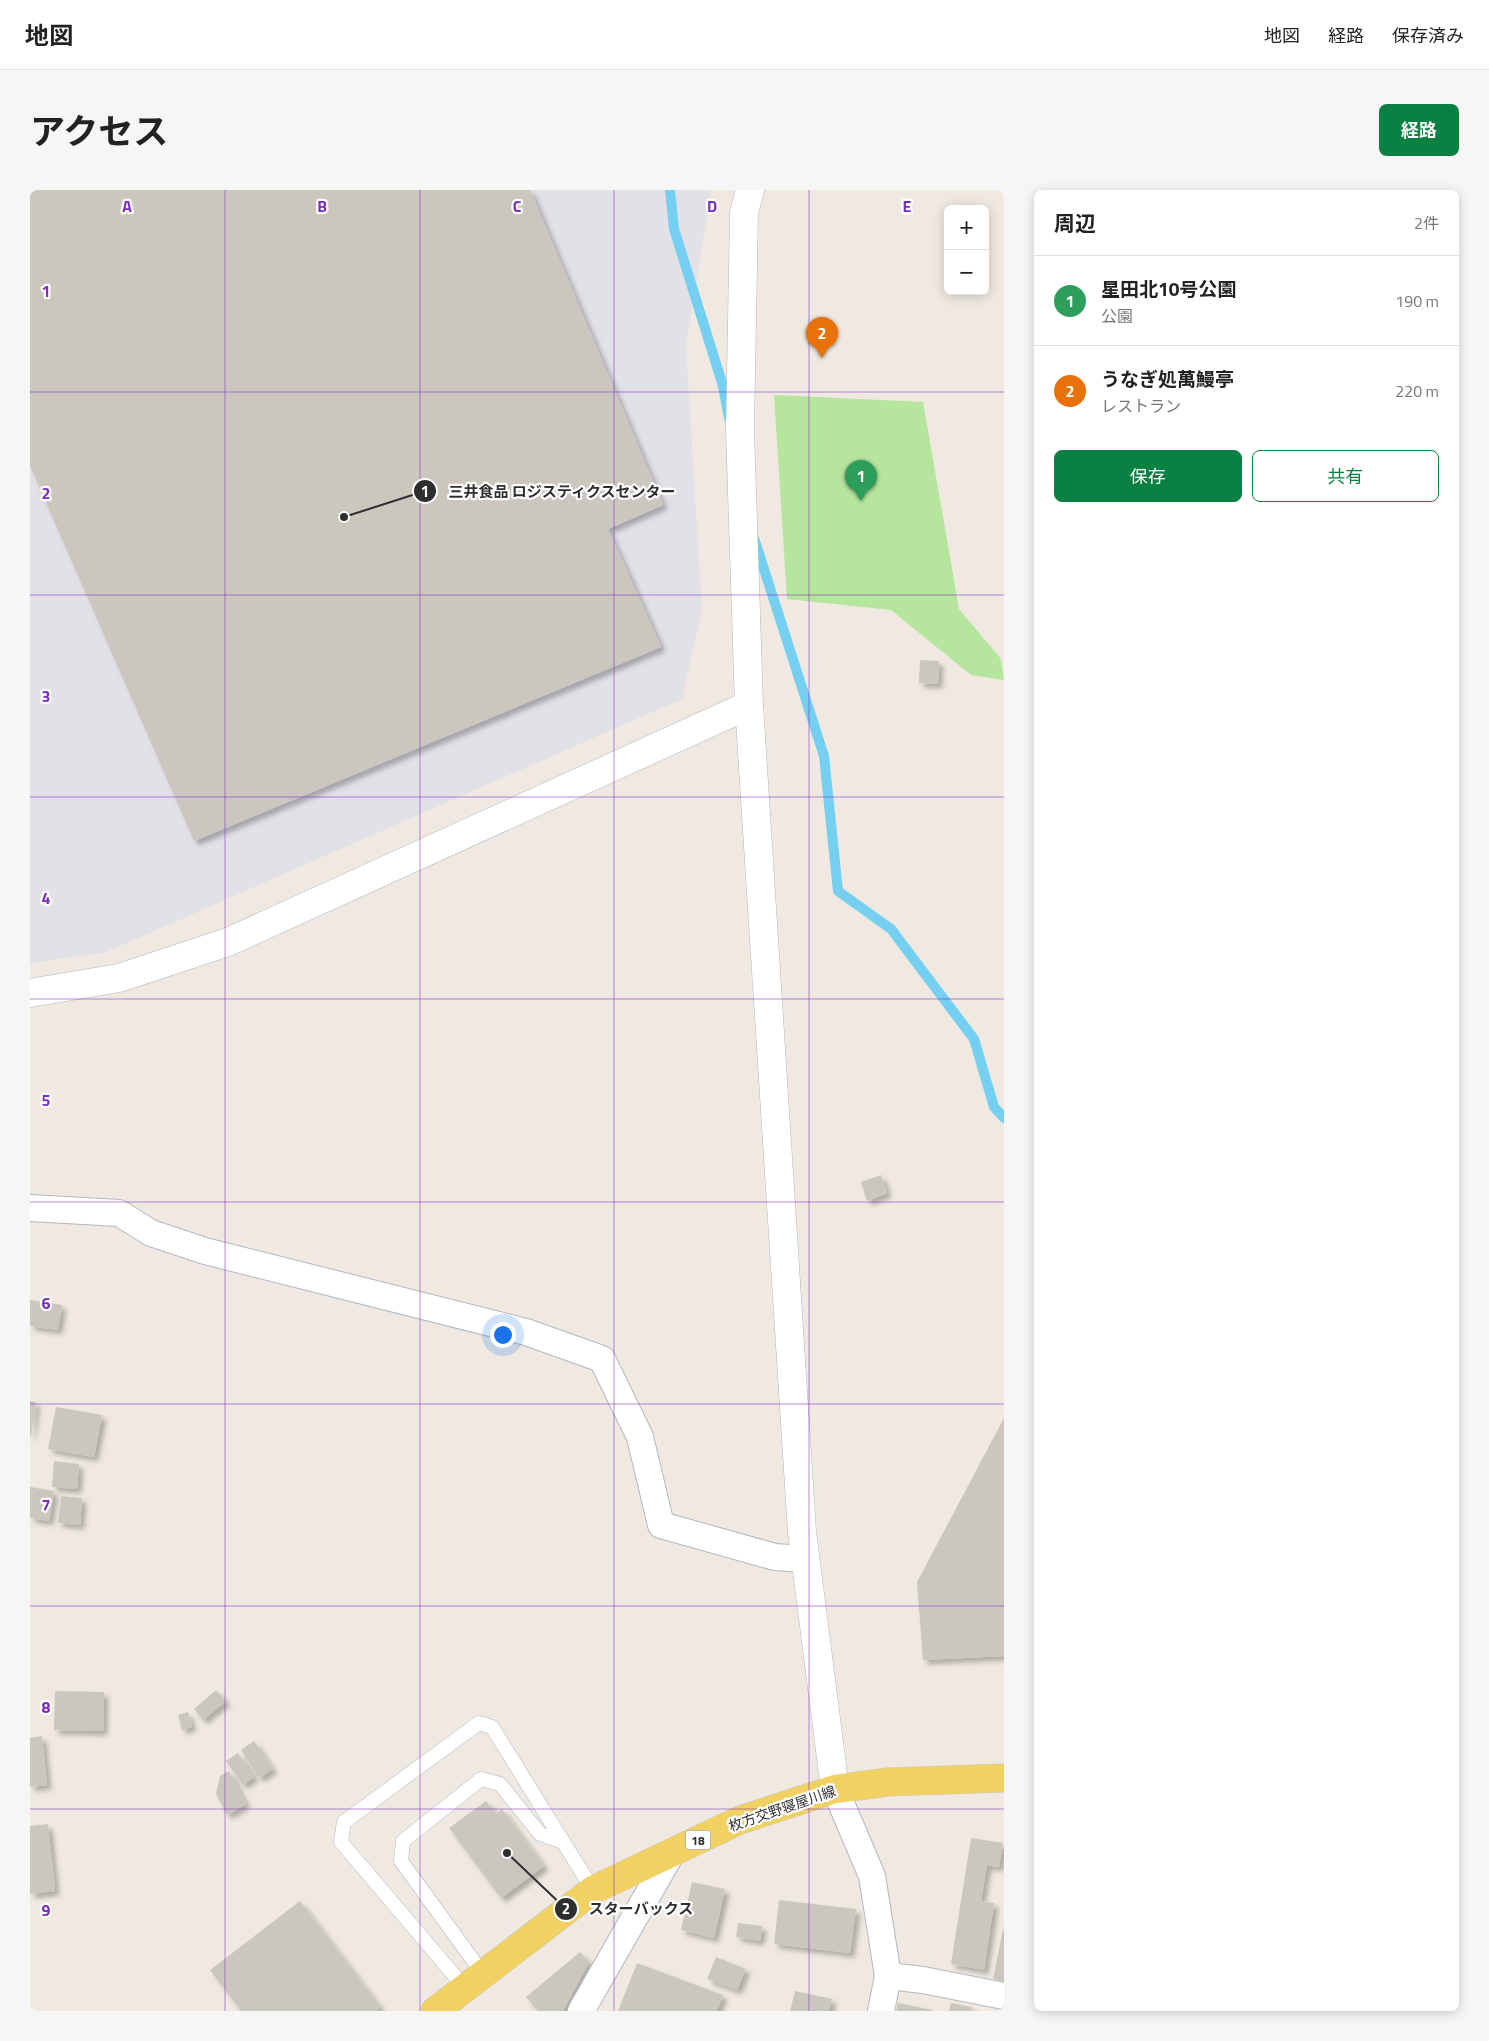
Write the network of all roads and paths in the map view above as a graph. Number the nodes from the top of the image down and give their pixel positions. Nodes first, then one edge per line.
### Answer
1 (750, 190) edge
2 (749, 705) junction
3 (30, 993) edge
4 (30, 1208) edge
5 (805, 1559) junction
6 (1004, 1778) edge
7 (835, 1789) junction
8 (563, 1842) junction
9 (671, 1854) junction
10 (593, 1890) junction
11 (888, 1976) junction
12 (474, 1981) junction
13 (1004, 1996) edge
14 (435, 2011) edge
15 (581, 2011) edge
16 (881, 2011) edge

1 - 2 street
2 - 3 street
2 - 5 street
4 - 5 street
5 - 7 street
6 - 7 main road, 枚方交野寝屋川線 / 18
7 - 9 main road, 枚方交野寝屋川線 / 18
7 - 11 street
8 - 10 lane
8 - 12 lane
8 - 12 lane
9 - 10 main road, 枚方交野寝屋川線 / 18
9 - 15 street
10 - 12 main road, 枚方交野寝屋川線 / 18
11 - 13 street
11 - 16 street
12 - 14 main road, 枚方交野寝屋川線 / 18

